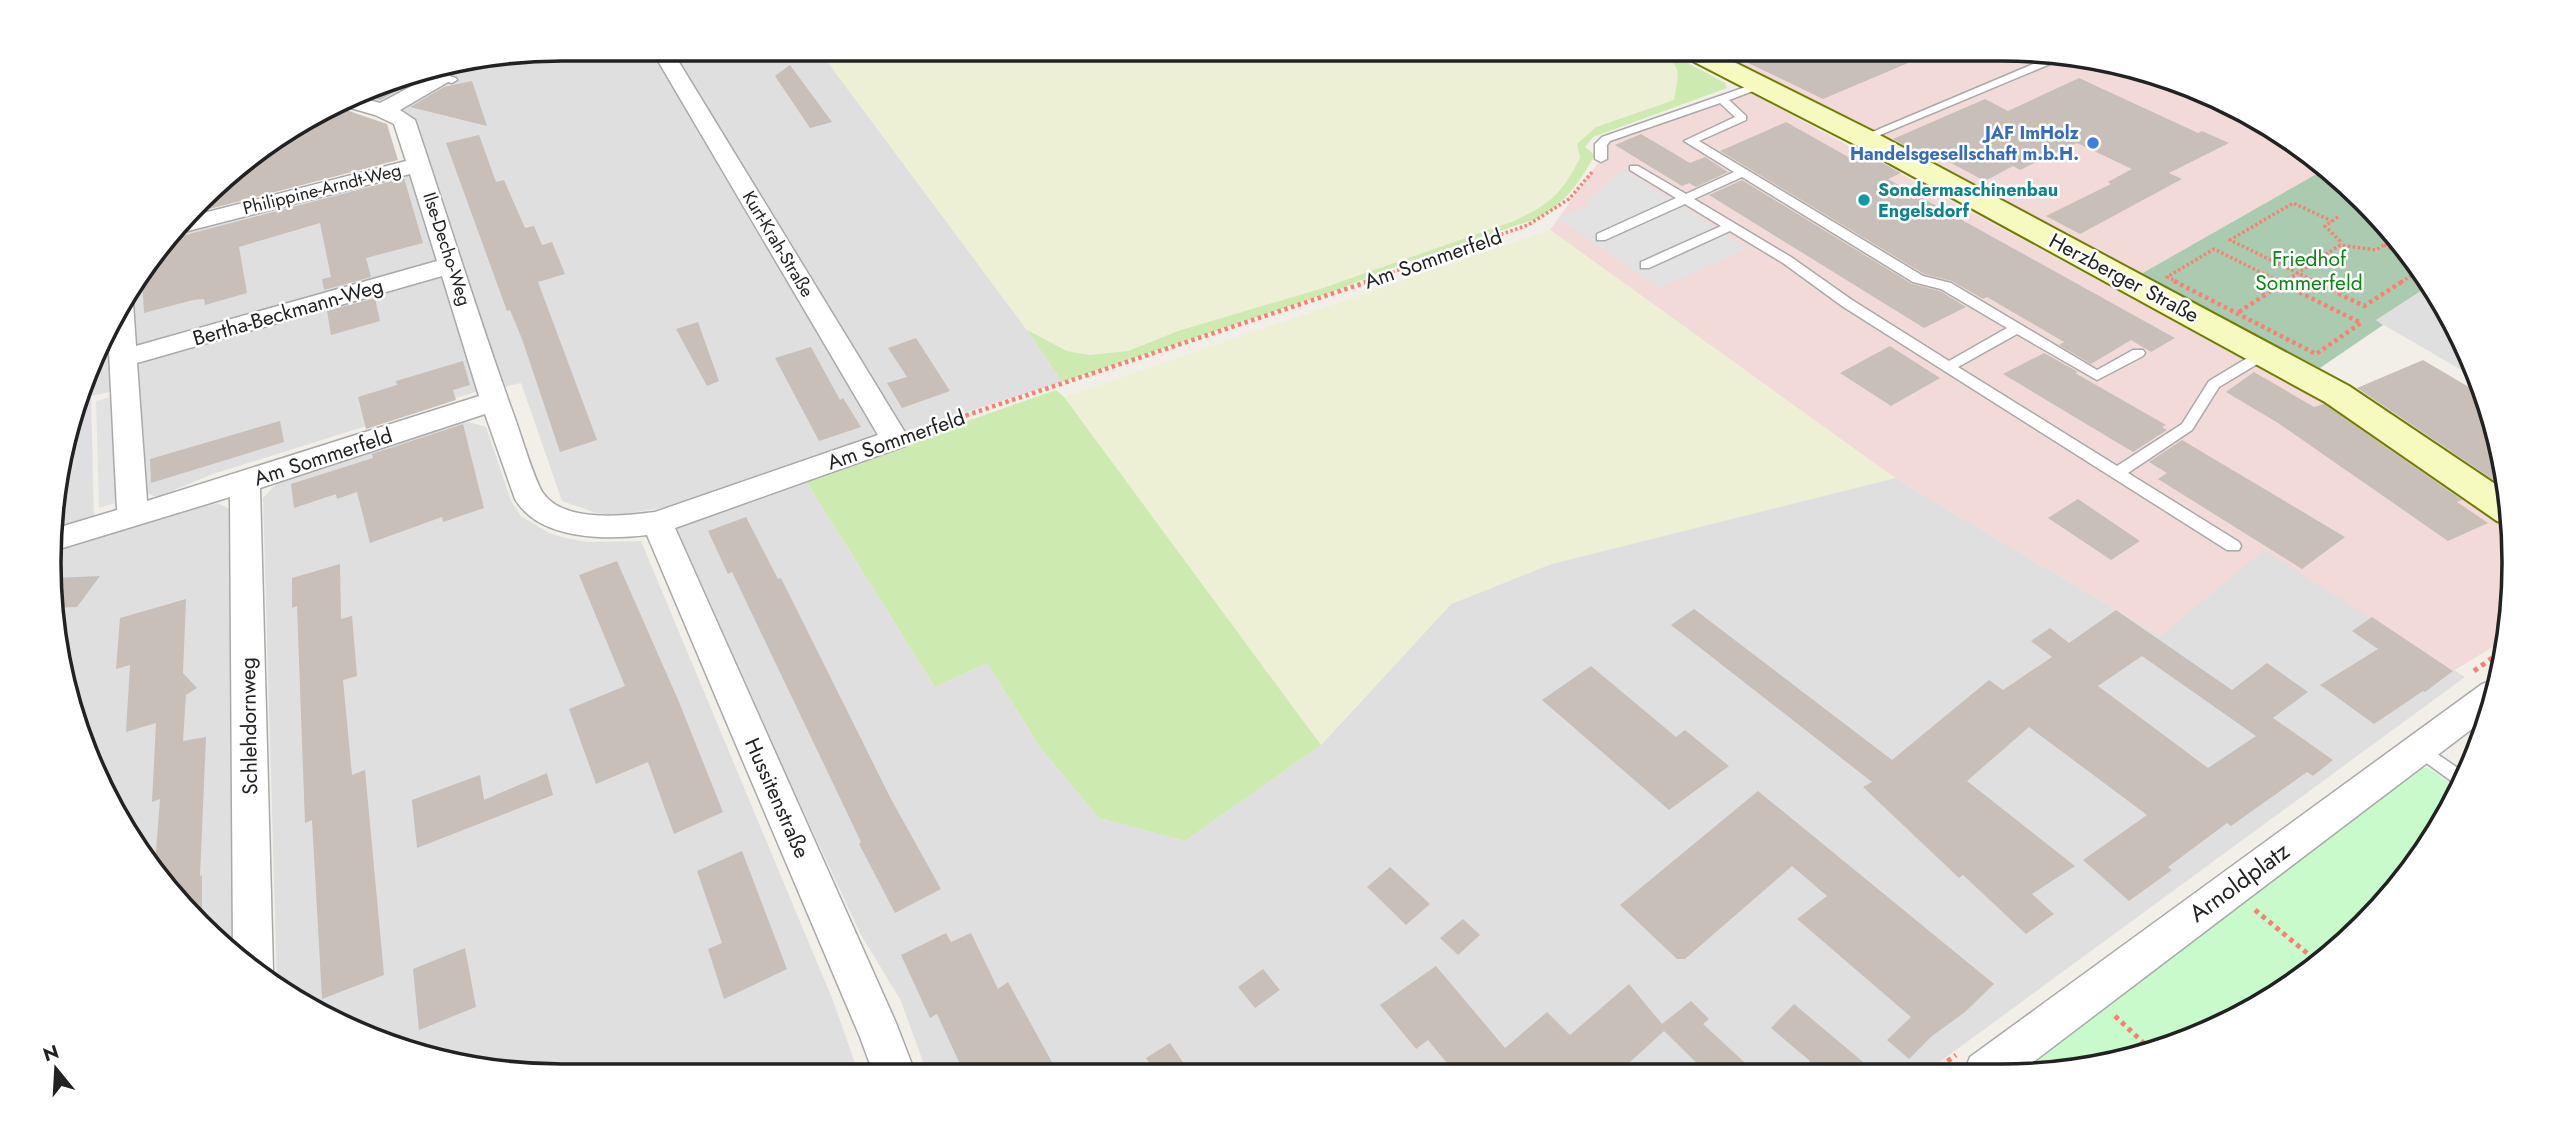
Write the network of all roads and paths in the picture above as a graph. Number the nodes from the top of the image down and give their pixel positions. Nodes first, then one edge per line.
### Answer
1 (668, 61) edge
2 (1710, 61) edge
3 (2046, 64) edge
4 (440, 77) dead end
5 (1757, 86) junction
6 (1721, 98) junction
7 (360, 104) edge
8 (383, 110) junction
9 (1864, 138) junction
10 (1601, 159) joint
11 (419, 164) junction
12 (1634, 168) dead end
13 (1742, 173) junction
14 (1685, 199) junction
15 (2338, 217) dead end
16 (2332, 221) junction
17 (195, 222) edge
18 (1730, 226) junction
19 (1601, 237) dead end
20 (2387, 243) edge
21 (2340, 245) junction
22 (2384, 245) junction
23 (2390, 248) edge
24 (452, 265) junction
25 (1645, 265) dead end
26 (2297, 273) junction
27 (2411, 276) edge
28 (2281, 283) junction
29 (2226, 320) junction
30 (122, 324) edge
31 (2017, 328) junction
32 (2138, 353) dead end
33 (2264, 354) junction
34 (124, 358) junction
35 (1948, 367) junction
36 (495, 401) junction
37 (894, 439) junction
38 (2117, 473) junction
39 (245, 482) junction
40 (2498, 504) edge
41 (133, 515) junction
42 (657, 523) junction
43 (62, 537) edge
44 (2233, 546) dead end
45 (2481, 703) edge
46 (2420, 749) junction
47 (2454, 775) edge
48 (2230, 890) junction
49 (253, 956) edge
50 (2311, 956) edge
51 (891, 1064) edge
52 (1996, 1064) edge

1 - 37 street, Kurt-Krah-Straße
2 - 5 main road, Herzberger Straße
3 - 9 lane
4 - 8 street
5 - 6 lane
5 - 9 main road, Herzberger Straße
6 - 10 lane
6 - 13 lane
7 - 8 street, Ilse-Decho-Weg
8 - 11 street, Ilse-Decho-Weg
9 - 29 main road, Herzberger Straße
10 - 37 path, Am Sommerfeld
11 - 17 street, Philippine-Arndt-Weg
11 - 24 street, Ilse-Decho-Weg
12 - 14 lane
13 - 14 lane
13 - 31 lane
14 - 18 lane
14 - 19 lane
15 - 16 path
16 - 21 path
16 - 26 path
18 - 25 lane
18 - 35 lane
20 - 22 path
21 - 22 path
21 - 26 path
22 - 23 path
24 - 34 street, Bertha-Beckmann-Weg
24 - 36 street, Ilse-Decho-Weg
26 - 27 path
26 - 28 path
28 - 29 path
28 - 29 path
28 - 29 path
29 - 33 main road, Herzberger Straße
30 - 34 street
31 - 32 lane
31 - 35 lane
33 - 38 lane
33 - 40 main road, Herzberger Straße
34 - 41 street
35 - 38 lane
36 - 39 street, Am Sommerfeld
36 - 42 street, Am Sommerfeld
37 - 42 street, Am Sommerfeld
38 - 44 lane
39 - 41 street, Am Sommerfeld
39 - 49 street, Schlehdornweg
41 - 43 street, Am Sommerfeld
42 - 51 street, Hussitenstraße
45 - 46 street, Arnoldplatz
46 - 47 lane
46 - 48 street, Arnoldplatz
48 - 50 path
48 - 52 street, Arnoldplatz

